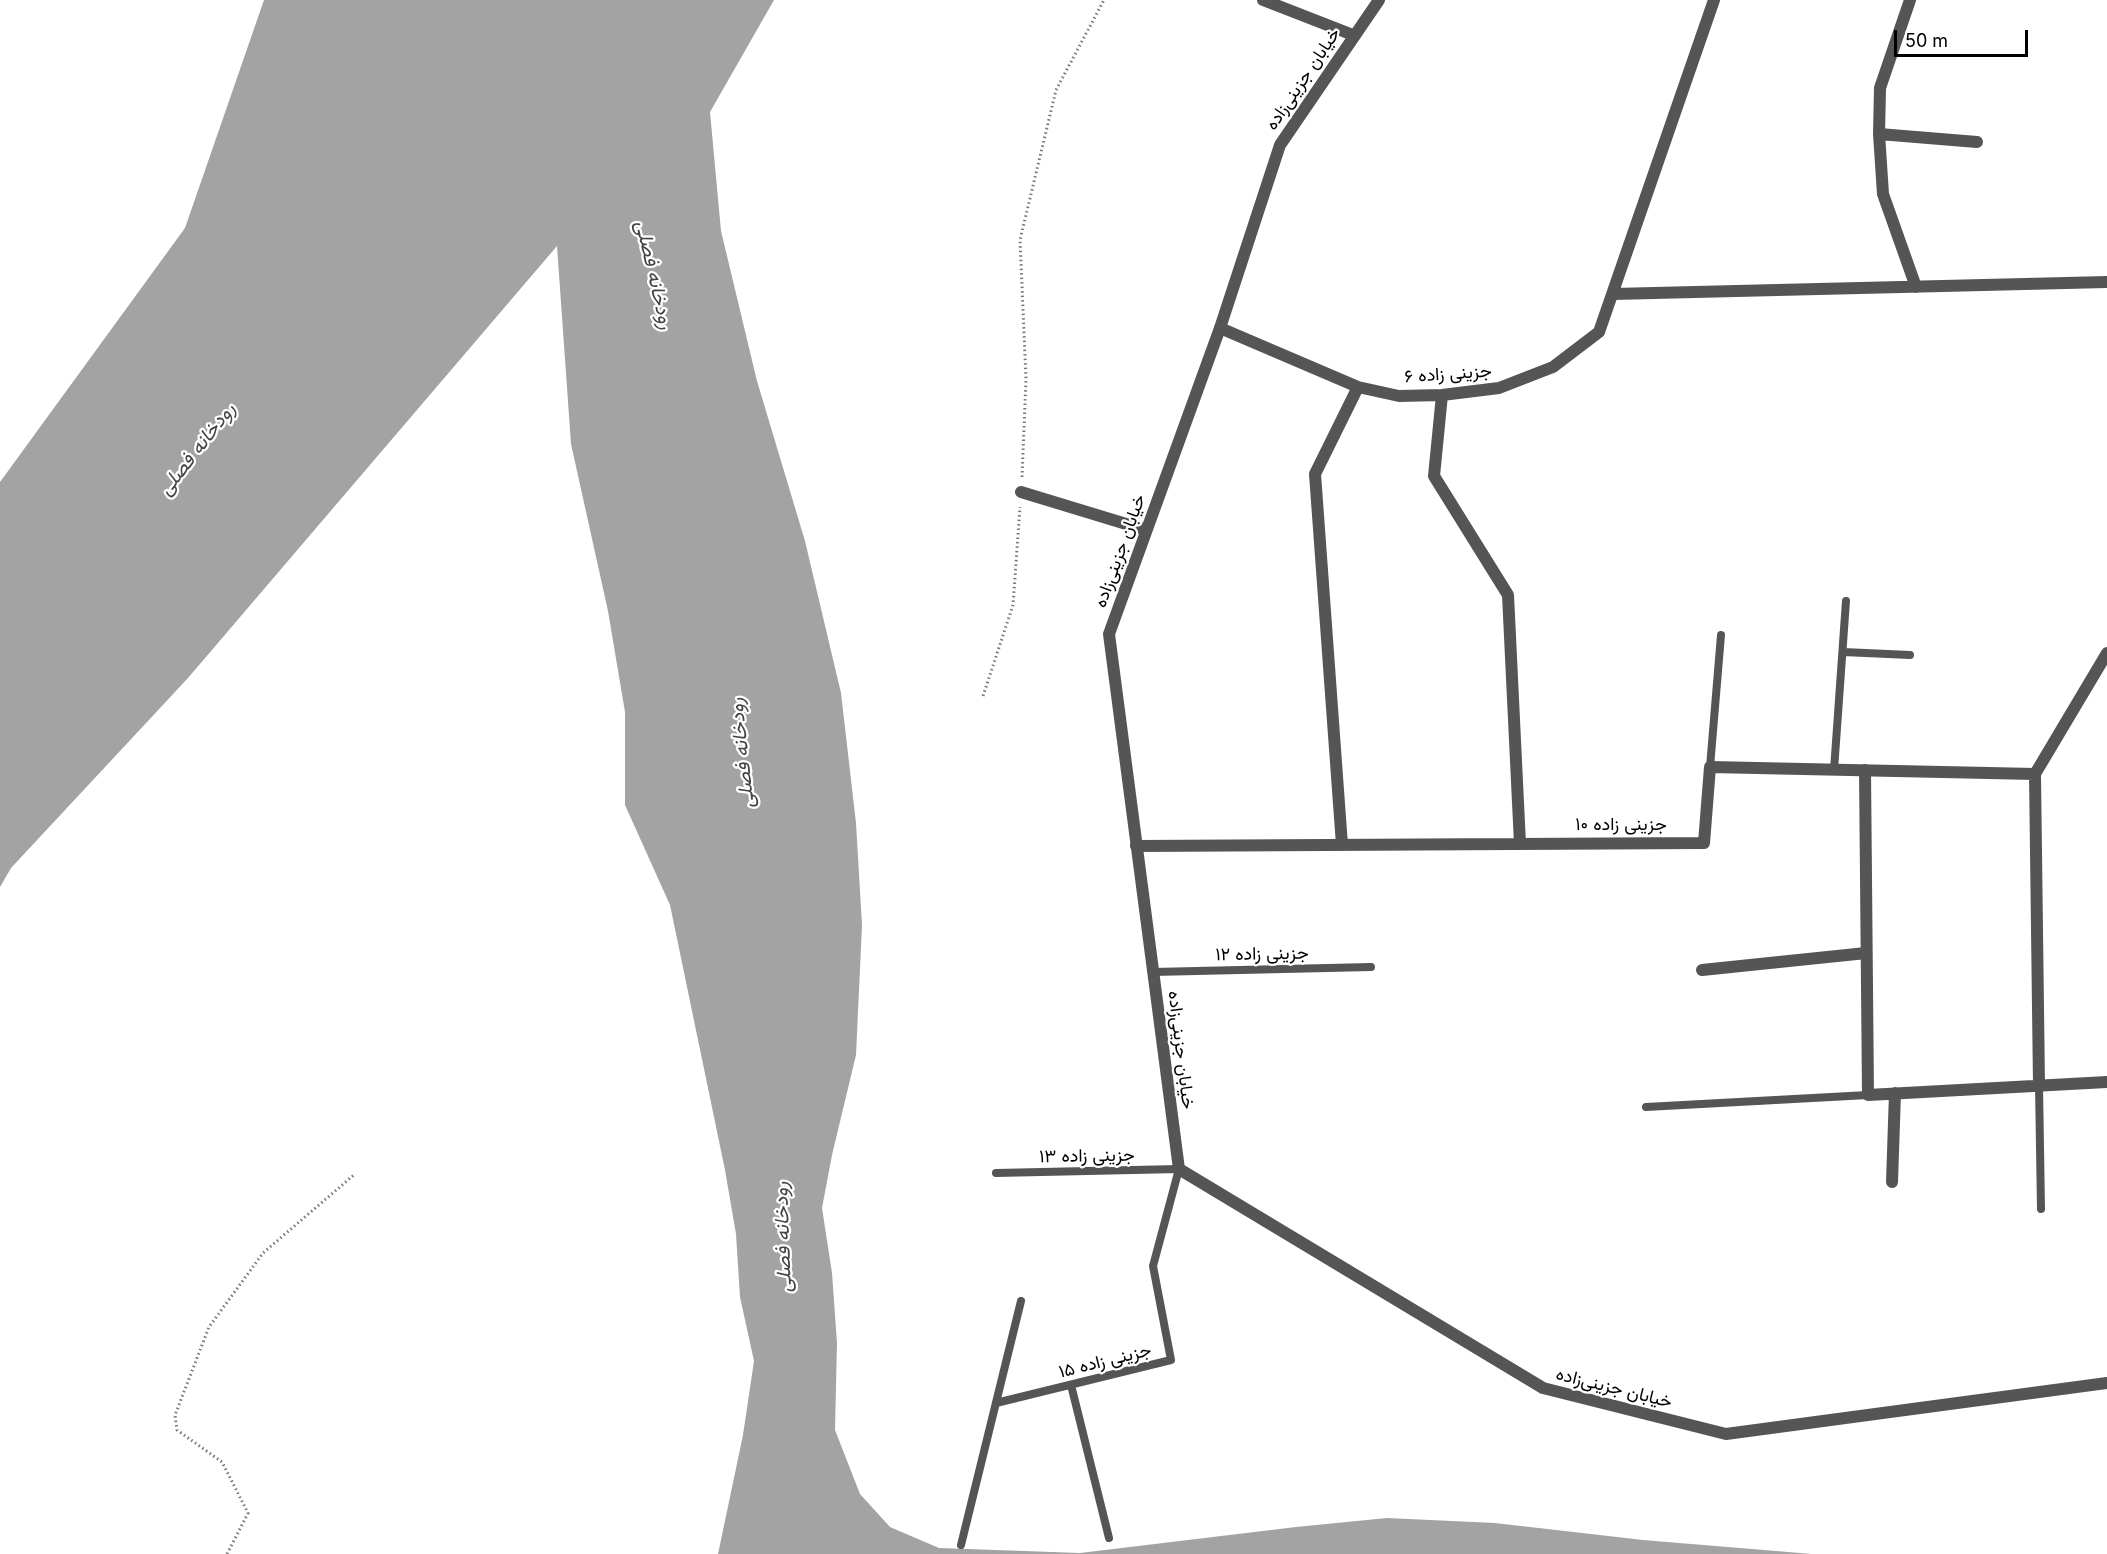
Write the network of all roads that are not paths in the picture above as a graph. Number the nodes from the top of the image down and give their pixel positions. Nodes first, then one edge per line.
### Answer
1 (1263, 0) edge
2 (1379, 0) edge
3 (1714, 0) edge
4 (1910, 0) edge
5 (1353, 35) junction
6 (1879, 134) junction
7 (1977, 142) dead end
8 (2107, 282) edge
9 (1916, 287) junction
10 (1612, 294) junction
11 (1220, 328) junction
12 (1358, 387) junction
13 (1442, 395) junction
14 (1021, 492) road end
15 (1146, 530) junction
16 (1846, 601) dead end
17 (1721, 635) dead end
18 (1843, 652) junction
19 (2107, 653) edge
20 (1910, 655) dead end
21 (1710, 767) junction
22 (1834, 770) junction
23 (1864, 770) junction
24 (2035, 774) junction
25 (1521, 844) junction
26 (1342, 845) junction
27 (1136, 846) junction
28 (1866, 953) junction
29 (1371, 967) dead end
30 (1702, 970) dead end
31 (1153, 972) junction
32 (2107, 1082) edge
33 (2039, 1085) junction
34 (1895, 1093) junction
35 (1868, 1095) junction
36 (1646, 1107) dead end
37 (1179, 1169) junction
38 (996, 1173) dead end
39 (1892, 1182) dead end
40 (2041, 1209) dead end
41 (1021, 1301) dead end
42 (2107, 1383) edge
43 (1071, 1385) junction
44 (996, 1403) junction
45 (1109, 1538) dead end
46 (961, 1545) dead end

1 - 5 street
2 - 5 street, خیابان جزینی‌زاده
3 - 10 street, جزینی زاده ۶
4 - 6 street
5 - 11 street, خیابان جزینی‌زاده
6 - 7 street
6 - 9 street
8 - 9 street
9 - 10 street
10 - 13 street, جزینی زاده ۶
11 - 12 street, جزینی زاده ۶
11 - 15 street, خیابان جزینی‌زاده
12 - 13 street, جزینی زاده ۶
12 - 26 street
13 - 25 street
14 - 15 street
15 - 27 street, خیابان جزینی‌زاده
16 - 18 lane
17 - 21 lane
18 - 20 lane
18 - 22 lane
19 - 24 street
21 - 22 street
21 - 25 street, جزینی زاده ۱۰
22 - 23 street
23 - 24 street
23 - 28 street
24 - 33 street
25 - 26 street, جزینی زاده ۱۰
26 - 27 street, جزینی زاده ۱۰
27 - 31 street, خیابان جزینی‌زاده
28 - 30 street
28 - 35 street
29 - 31 lane, جزینی زاده ۱۲
31 - 37 street, خیابان جزینی‌زاده
32 - 33 street
33 - 34 street
33 - 40 lane
34 - 35 street
34 - 39 street
35 - 36 lane
37 - 38 lane, جزینی زاده ۱۳
37 - 42 street, خیابان جزینی‌زاده
37 - 43 lane, جزینی زاده ۱۵
41 - 44 lane
43 - 44 lane, جزینی زاده ۱۵
43 - 45 lane
44 - 46 lane

